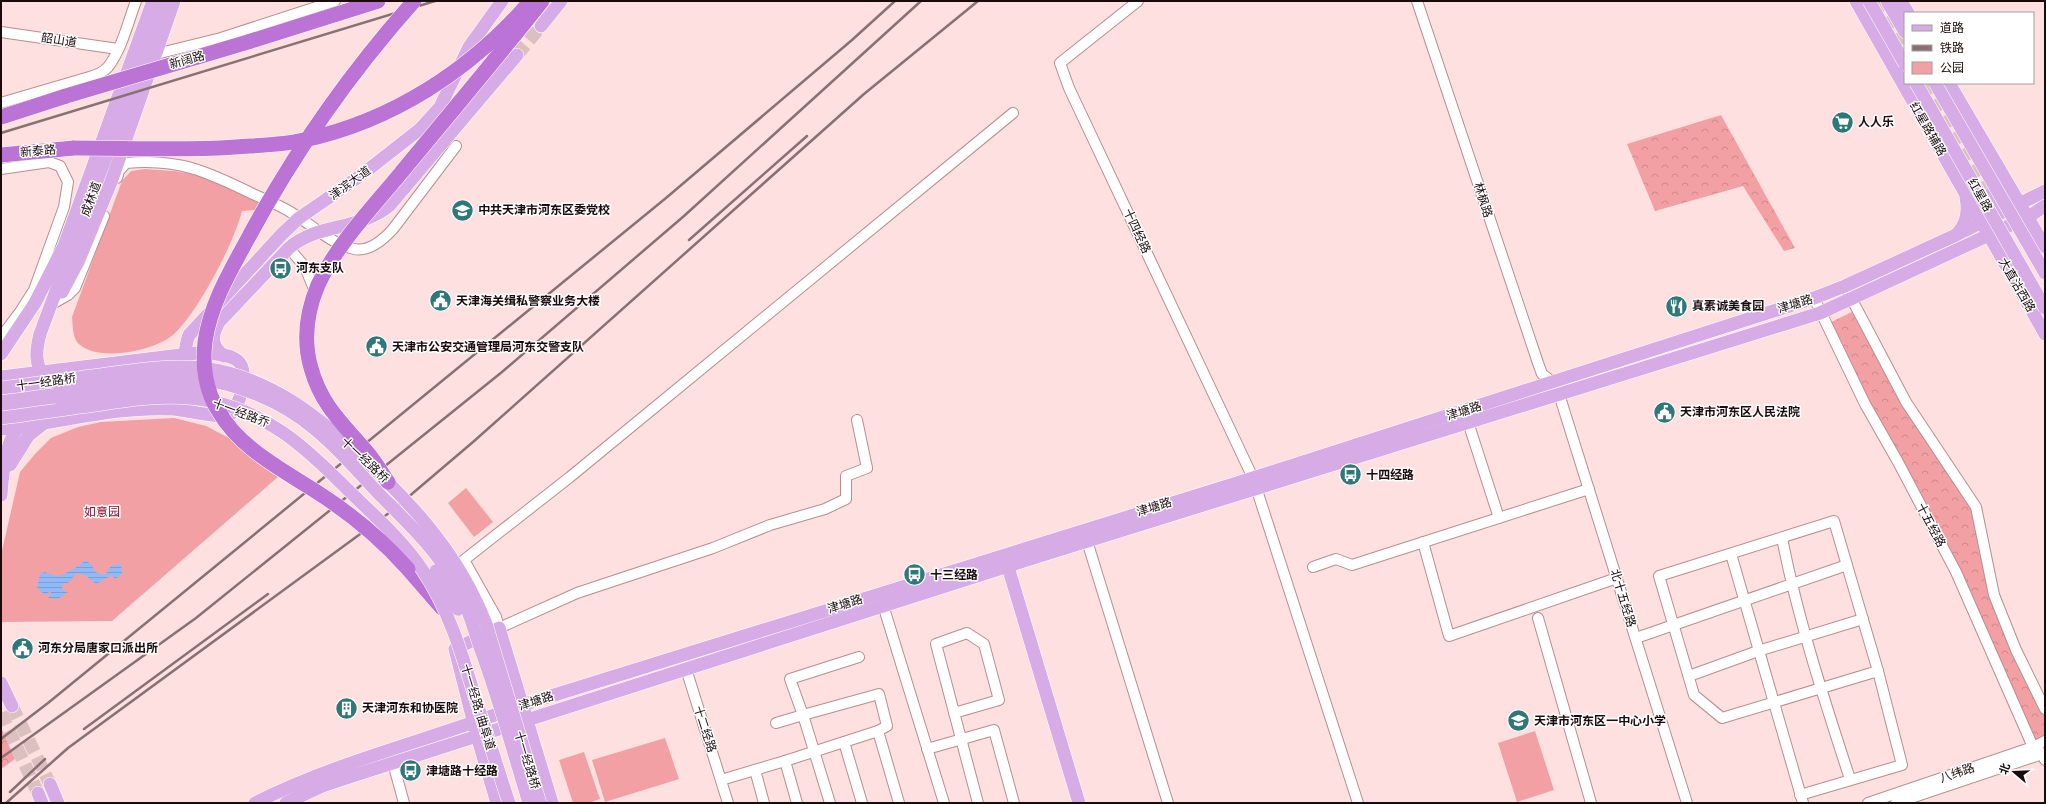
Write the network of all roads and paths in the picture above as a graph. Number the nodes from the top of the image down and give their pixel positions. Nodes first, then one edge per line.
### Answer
1 (136, 1) edge
2 (145, 1) edge
3 (153, 1) edge
4 (164, 1) edge
5 (174, 1) edge
6 (335, 1) edge
7 (414, 1) edge
8 (502, 1) edge
9 (530, 1) edge
10 (542, 1) edge
11 (561, 1) edge
12 (1138, 1) edge
13 (1417, 1) edge
14 (1856, 1) edge
15 (1869, 1) edge
16 (1887, 1) edge
17 (375, 2) edge
18 (1864, 15) junction
19 (541, 26) tunnel mouth
20 (164, 28) junction
21 (1, 32) edge
22 (1901, 34) edge
23 (118, 49) junction
24 (182, 49) junction
25 (156, 54) junction
26 (517, 55) tunnel mouth
27 (1904, 62) edge
28 (1917, 84) edge
29 (1936, 84) edge
30 (1950, 84) edge
31 (1, 103) edge
32 (1014, 113) dead end
33 (1, 117) edge
34 (456, 146) dead end
35 (1, 155) edge
36 (1, 169) edge
37 (2005, 178) junction
38 (112, 187) junction
39 (2042, 193) edge
40 (1965, 194) junction
41 (1990, 194) tunnel mouth
42 (2045, 207) edge
43 (2008, 210) junction
44 (2024, 211) junction
45 (299, 218) junction
46 (1985, 230) junction
47 (320, 232) junction
48 (1956, 235) junction
49 (2042, 242) edge
50 (64, 246) junction
51 (288, 248) junction
52 (48, 268) junction
53 (2045, 273) edge
54 (1845, 286) junction
55 (34, 290) junction
56 (1814, 298) junction
57 (1852, 300) junction
58 (35, 303) junction
59 (52, 304) junction
60 (319, 304) dead end
61 (2045, 308) edge
62 (1820, 313) junction
63 (2045, 334) edge
64 (189, 335) junction
65 (2, 347) edge
66 (185, 353) junction
67 (224, 356) junction
68 (159, 357) junction
69 (40, 373) junction
70 (1, 377) edge
71 (1553, 382) junction
72 (1, 388) edge
73 (60, 394) junction
74 (1559, 394) junction
75 (1, 398) edge
76 (1, 407) edge
77 (187, 411) junction
78 (1, 418) edge
79 (857, 420) dead end
80 (1468, 422) junction
81 (45, 423) junction
82 (17, 428) junction
83 (1, 429) edge
84 (388, 482) junction
85 (1255, 483) junction
86 (1589, 489) junction
87 (1, 495) edge
88 (1499, 518) junction
89 (1782, 538) junction
90 (1086, 541) junction
91 (1423, 542) junction
92 (1031, 552) junction
93 (1731, 554) junction
94 (1005, 564) junction
95 (1847, 565) junction
96 (1313, 567) dead end
97 (1617, 578) junction
98 (1791, 585) junction
99 (1013, 597) junction
100 (1744, 601) junction
101 (883, 605) junction
102 (446, 612) junction
103 (1538, 618) dead end
104 (1863, 619) junction
105 (1674, 626) junction
106 (499, 628) junction
107 (1806, 636) junction
108 (1636, 638) junction
109 (1758, 651) junction
110 (682, 656) junction
111 (859, 657) dead end
112 (686, 669) junction
113 (1878, 671) junction
114 (1689, 676) junction
115 (1, 683) edge
116 (1820, 688) junction
117 (1773, 703) junction
118 (522, 705) junction
119 (12, 706) tunnel mouth
120 (2045, 709) edge
121 (954, 713) junction
122 (803, 715) junction
123 (526, 719) junction
124 (776, 723) dead end
125 (475, 730) junction
126 (878, 731) junction
127 (961, 739) junction
128 (2045, 741) edge
129 (844, 742) junction
130 (2033, 747) junction
131 (927, 749) junction
132 (815, 751) junction
133 (2044, 754) edge
134 (785, 761) junction
135 (393, 763) junction
136 (755, 770) junction
137 (1850, 779) junction
138 (721, 780) junction
139 (50, 784) tunnel mouth
140 (1801, 799) edge
141 (264, 801) edge
142 (58, 803) edge
143 (286, 803) edge
144 (404, 803) edge
145 (497, 803) edge
146 (508, 803) edge
147 (520, 803) edge
148 (529, 803) edge
149 (540, 803) edge
150 (552, 803) edge
151 (728, 803) edge
152 (764, 803) edge
153 (797, 803) edge
154 (830, 803) edge
155 (862, 803) edge
156 (899, 803) edge
157 (944, 803) edge
158 (978, 803) edge
159 (1014, 803) edge
160 (1071, 803) edge
161 (1079, 803) edge
162 (1168, 803) edge
163 (1358, 803) edge
164 (1591, 803) edge
165 (1687, 803) edge
166 (1868, 803) edge
167 (1896, 803) edge

1 - 23 street
2 - 52 main road
3 - 50 main road, 成林道
4 - 59 main road, 成林道
5 - 20 main road
6 - 24 street
7 - 102 highway, bridge
8 - 45 main road, 津滨大道
9 - 35 highway, 新泰路, bridge
10 - 84 highway, bridge
11 - 19 main road
12 - 85 street, 十四经路
13 - 71 street, 林枫路
14 - 18 main road, 红星路辅路
15 - 27 main road, bridge
16 - 22 main road
17 - 33 highway, 新阔路, bridge
18 - 22 main road
18 - 40 main road, 红星路辅路
20 - 24 street
20 - 25 main road
21 - 23 street, 韶山道
23 - 31 street
24 - 25 street
25 - 38 main road
26 - 47 main road
28 - 61 main road, 红星路, bridge
29 - 53 main road, 红星路, bridge
30 - 37 main road
32 - 106 street
34 - 47 street
36 - 55 street
37 - 39 main road
37 - 43 main road
37 - 44 main road
38 - 45 street
38 - 59 main road
39 - 44 main road, 津塘路
40 - 46 main road, 红星路辅路
40 - 48 main road
41 - 43 main road
42 - 44 main road, 津塘路
42 - 49 main road
43 - 44 main road
43 - 46 main road, 津塘路
44 - 46 main road, 津塘路
44 - 49 main road
45 - 47 street
45 - 64 main road, 津滨大道
46 - 48 main road, 津塘路
46 - 57 main road, 津塘路
46 - 63 main road, 大直沽西路
47 - 51 main road
48 - 54 main road, 津塘路
50 - 52 main road
50 - 58 main road, 成林道
51 - 60 street
51 - 67 main road
52 - 55 street
52 - 58 main road
54 - 56 main road, 津塘路
54 - 57 street
55 - 65 street
56 - 62 street, 十五经路
56 - 71 main road, 津塘路
57 - 62 main road, 津塘路
57 - 120 street
58 - 65 main road, 成林道
59 - 69 main road, 成林道
62 - 74 main road, 津塘路
62 - 130 street, 十五经路
64 - 66 main road
64 - 68 main road, 津滨大道
66 - 67 main road
66 - 68 main road
66 - 77 main road
67 - 77 main road
68 - 69 main road
69 - 70 main road
69 - 73 main road
71 - 74 street, 林枫路
71 - 85 main road, 津塘路
72 - 84 main road, 十一经路桥, bridge
73 - 75 main road
73 - 76 main road
73 - 82 main road
73 - 147 main road, 十一经路桥, bridge
73 - 148 main road, 十一经路桥, bridge
74 - 80 main road, 津塘路
74 - 86 street, 北十五经路
77 - 81 main road
78 - 102 main road, 十一经路乔, bridge
79 - 106 street
80 - 85 main road, 津塘路
80 - 88 street
81 - 82 main road
81 - 87 main road
82 - 83 main road
82 - 87 main road
84 - 149 main road, 十一经路桥, bridge
85 - 90 main road, 津塘路
85 - 92 main road, 津塘路
85 - 163 street, 十四经路
86 - 88 street
86 - 97 street, 北十五经路
88 - 91 street
89 - 93 street
89 - 95 street
89 - 98 street
90 - 92 main road, 津塘路
90 - 162 street
91 - 96 street
91 - 97 street
92 - 94 main road, 津塘路
92 - 99 main road
93 - 100 street
93 - 105 street
94 - 99 main road
94 - 101 main road, 津塘路
94 - 110 main road, 津塘路
95 - 98 street
95 - 104 street
97 - 108 street, 北十五经路
98 - 100 street
98 - 107 street
99 - 160 main road
99 - 161 main road
100 - 105 street
100 - 109 street
101 - 112 main road, 津塘路
101 - 131 street
102 - 146 main road, 十一经路; 曲阜道, bridge
103 - 164 street
104 - 107 street
104 - 113 street
105 - 108 street
105 - 114 street
106 - 118 main road
106 - 125 main road
107 - 109 street
107 - 116 street
108 - 165 street, 北十五经路
109 - 114 street
109 - 117 street
110 - 112 street, 十二经路
110 - 118 main road, 津塘路
111 - 122 street
112 - 123 main road, 津塘路
112 - 138 street, 十二经路
113 - 116 street
113 - 137 street
114 - 117 street
115 - 119 main road
116 - 117 street
116 - 137 street
117 - 140 street
118 - 123 main road
118 - 125 main road, 津塘路
121 - 121 street
121 - 127 street
122 - 124 street
122 - 126 street
122 - 132 street
123 - 125 main road, 津塘路
123 - 150 main road
125 - 135 main road, 津塘路
125 - 141 main road, 津塘路
125 - 145 main road
126 - 129 street
126 - 156 street
127 - 131 street
127 - 158 street
127 - 159 street
128 - 130 street, 八纬路
129 - 132 street
129 - 155 street
130 - 133 street, 十五经路
130 - 166 street, 八纬路
131 - 157 street
132 - 134 street
132 - 154 street
133 - 167 street, 八纬路
134 - 136 street
134 - 153 street
135 - 143 main road, 津塘路
135 - 144 street
136 - 138 street
136 - 152 street
137 - 140 street
138 - 151 street, 十二经路
139 - 142 main road

